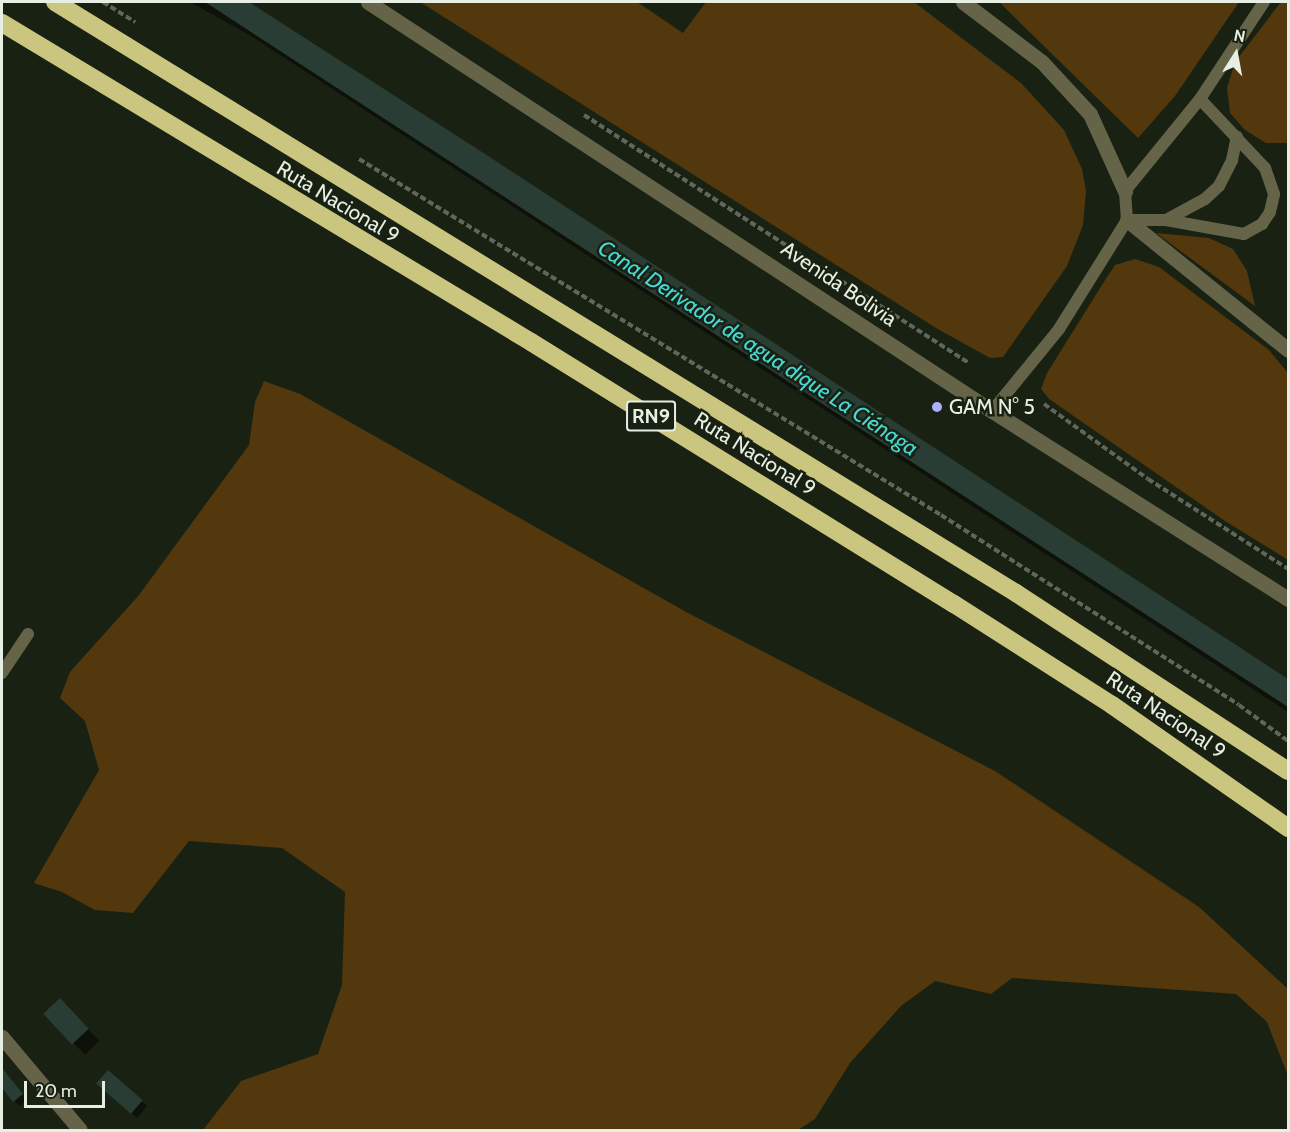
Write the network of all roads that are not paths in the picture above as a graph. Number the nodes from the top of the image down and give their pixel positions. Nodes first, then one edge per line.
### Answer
1 (56, 2) edge
2 (368, 2) edge
3 (963, 2) edge
4 (1264, 2) edge
5 (2, 23) edge
6 (1200, 99) junction
7 (1237, 137) junction
8 (1125, 191) junction
9 (1127, 220) junction
10 (1166, 220) junction
11 (1288, 350) edge
12 (992, 411) junction
13 (1288, 599) edge
14 (28, 634) dead end
15 (2, 673) edge
16 (1288, 771) edge
17 (1288, 828) edge
18 (2, 1037) edge
19 (80, 1131) edge

1 - 16 highway, Ruta Nacional 9 / RN9
2 - 12 street, Avenida Bolivia
3 - 8 street
4 - 6 lane
5 - 17 highway, Ruta Nacional 9 / RN9
6 - 7 lane
6 - 8 lane
7 - 10 lane
7 - 10 lane
8 - 9 lane
9 - 10 lane
9 - 11 street
9 - 12 lane
12 - 13 street, Avenida Bolivia
14 - 15 lane
18 - 19 street

